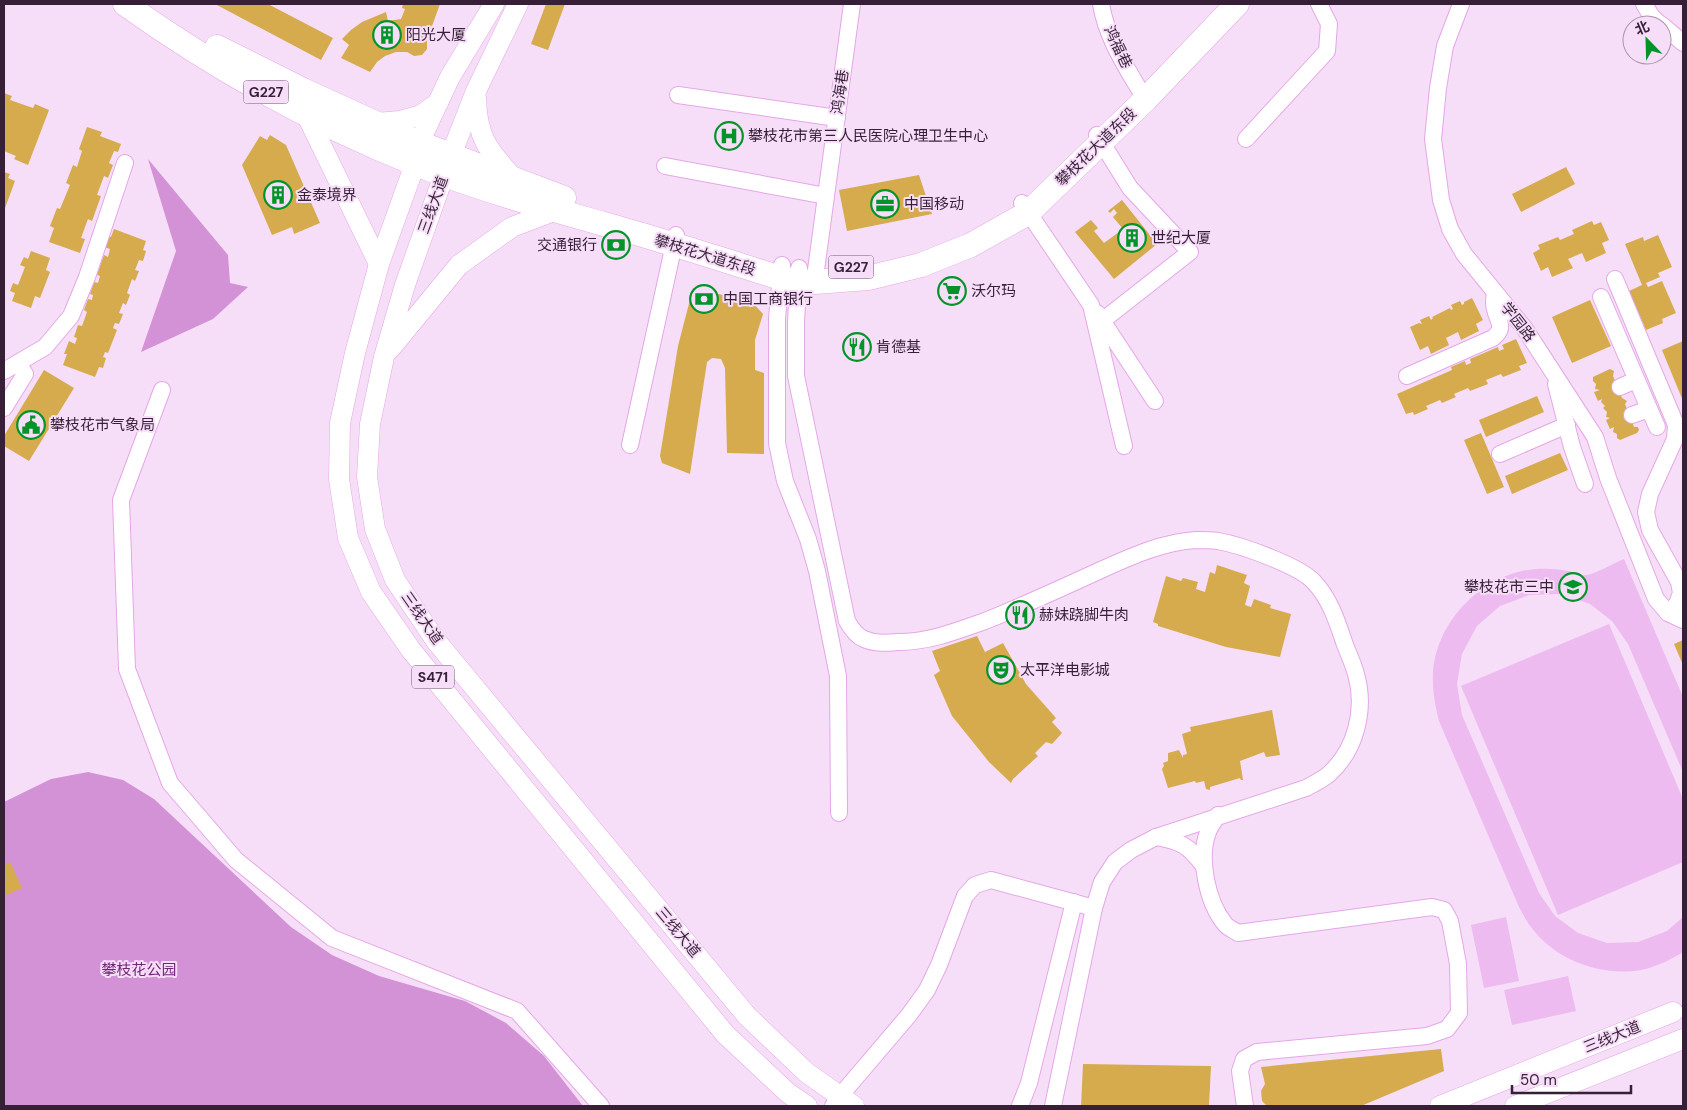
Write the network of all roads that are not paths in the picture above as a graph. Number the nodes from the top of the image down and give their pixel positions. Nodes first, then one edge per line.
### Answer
1 (124, 4) edge
2 (150, 4) edge
3 (494, 4) edge
4 (518, 4) edge
5 (852, 4) edge
6 (1101, 4) edge
7 (1222, 4) edge
8 (1237, 4) edge
9 (1320, 4) edge
10 (1461, 4) edge
11 (1644, 4) edge
12 (1651, 15) edge
13 (1672, 34) edge
14 (1683, 43) edge
15 (1139, 89) junction
16 (476, 91) junction
17 (678, 95) dead end
18 (438, 103) junction
19 (306, 116) junction
20 (837, 118) junction
21 (377, 124) junction
22 (1098, 137) junction
23 (1246, 139) dead end
24 (417, 153) junction
25 (125, 163) dead end
26 (447, 165) junction
27 (665, 166) dead end
28 (514, 179) junction
29 (826, 196) junction
30 (1025, 208) junction
31 (554, 211) junction
32 (675, 239) junction
33 (379, 264) junction
34 (795, 272) junction
35 (1615, 279) dead end
36 (1495, 293) junction
37 (1601, 297) dead end
38 (1091, 305) junction
39 (1102, 321) junction
40 (1624, 352) junction
41 (384, 357) junction
42 (1649, 361) junction
43 (18, 363) junction
44 (1553, 370) junction
45 (4, 371) edge
46 (1407, 376) dead end
47 (1636, 380) junction
48 (1620, 387) dead end
49 (162, 390) dead end
50 (1155, 401) dead end
51 (4, 408) edge
52 (1649, 408) junction
53 (1632, 415) dead end
54 (1680, 423) edge
55 (1567, 426) junction
56 (1657, 427) dead end
57 (630, 444) dead end
58 (1124, 446) dead end
59 (1500, 454) dead end
60 (1585, 484) dead end
61 (1668, 613) junction
62 (1683, 620) edge
63 (839, 813) dead end
64 (1218, 815) junction
65 (1156, 837) junction
66 (1203, 865) junction
67 (1074, 902) junction
68 (1094, 908) junction
69 (1673, 1012) dead end
70 (1683, 1039) edge
71 (842, 1103) edge
72 (601, 1106) edge
73 (807, 1106) edge
74 (1020, 1106) edge
75 (1054, 1106) edge
76 (1245, 1106) edge
77 (1440, 1106) edge
78 (1515, 1106) edge

1 - 19 highway, 攀枝花大道东段 / G227
2 - 21 highway, 攀枝花大道东段 / G227
3 - 18 main road, 三线大道
4 - 16 main road, 三线大道
5 - 20 street, 鸿海巷
6 - 15 street, 鸿福巷
7 - 15 highway, 攀枝花大道东段 / G227
8 - 22 highway, 攀枝花大道东段 / G227
9 - 23 street
10 - 36 street, 学园路
11 - 12 street
13 - 14 street
15 - 22 highway, 攀枝花大道东段 / G227
16 - 26 main road, 三线大道
16 - 28 main road
17 - 20 street
18 - 21 main road
18 - 24 main road, 三线大道
19 - 24 highway, 攀枝花大道东段 / G227
19 - 33 main road
20 - 29 street, 鸿海巷
21 - 24 highway, 攀枝花大道东段 / G227
22 - 30 highway, 攀枝花大道东段 / G227
22 - 39 street
24 - 26 highway, 攀枝花大道东段 / G227
24 - 33 main road, 三线大道 / S471
25 - 43 street
26 - 28 highway, 攀枝花大道东段 / G227
26 - 31 highway, 攀枝花大道东段 / G227
26 - 41 main road, 三线大道 / S471
27 - 29 street
28 - 32 highway, 攀枝花大道东段 / G227
29 - 34 street, 鸿海巷
30 - 34 highway, 攀枝花大道东段 / G227
30 - 38 street
31 - 32 highway, 攀枝花大道东段 / G227
31 - 41 main road
32 - 34 highway, 攀枝花大道东段 / G227
32 - 57 street
33 - 73 main road, 三线大道 / S471
34 - 63 street
34 - 64 street
35 - 42 street
36 - 44 street, 学园路
36 - 46 street
37 - 40 street
38 - 39 street
38 - 58 street
39 - 50 street
40 - 42 street
40 - 47 street
41 - 71 main road, 三线大道 / S471
42 - 54 street
43 - 45 street
43 - 51 street
44 - 55 street
44 - 61 street, 学园路
47 - 48 street
47 - 52 street
49 - 72 street
52 - 53 street
52 - 56 street
54 - 61 street
55 - 59 street
55 - 60 street
61 - 62 street, 学园路
64 - 65 street
64 - 66 street
65 - 66 street
65 - 68 street
66 - 76 street
67 - 68 street
67 - 71 street
67 - 74 street
68 - 75 street
69 - 77 main road, 三线大道
70 - 78 main road, 三线大道

